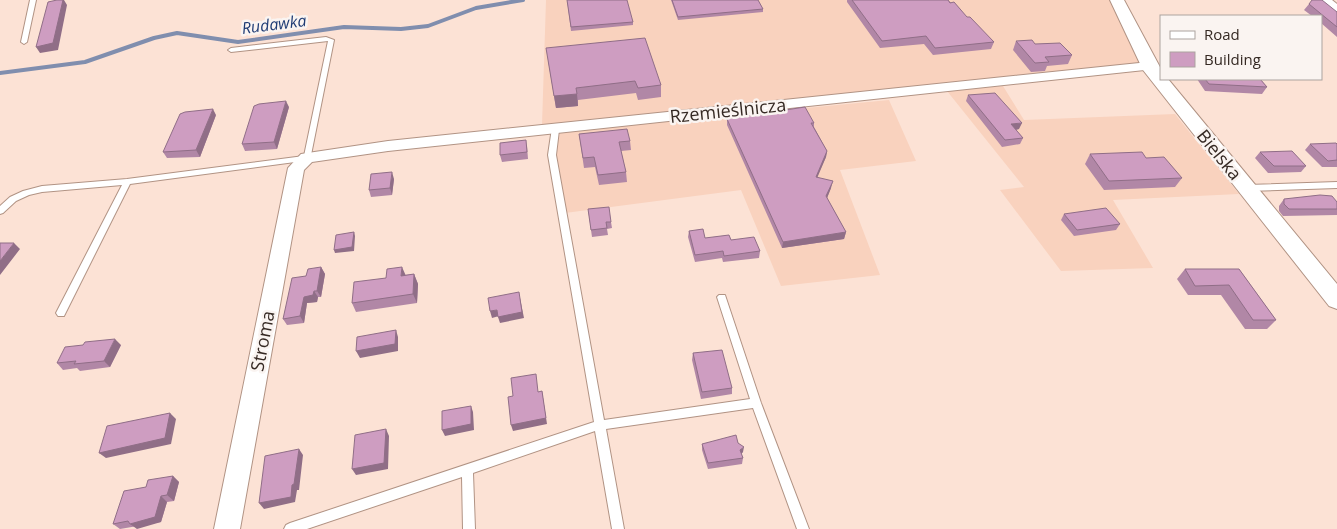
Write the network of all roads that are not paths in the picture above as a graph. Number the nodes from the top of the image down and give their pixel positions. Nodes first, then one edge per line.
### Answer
1 (33, 0) edge
2 (1117, 0) edge
3 (1324, 0) edge
4 (1337, 10) edge
5 (24, 42) dead end
6 (231, 50) dead end
7 (1149, 66) junction
8 (1160, 80) edge
9 (1160, 80) edge
10 (555, 130) junction
11 (307, 158) junction
12 (127, 182) junction
13 (1337, 186) edge
14 (1247, 188) junction
15 (0, 211) edge
16 (722, 298) dead end
17 (1337, 300) edge
18 (61, 313) dead end
19 (756, 403) junction
20 (600, 425) junction
21 (467, 469) junction
22 (227, 529) edge
23 (290, 529) edge
24 (469, 529) edge
25 (618, 529) edge
26 (803, 529) edge

1 - 5 lane
2 - 7 street, Bielska
3 - 4 street
6 - 11 lane
7 - 8 street, Bielska
7 - 10 street, Rzemieślnicza
9 - 14 street, Bielska
10 - 11 street, Rzemieślnicza
10 - 20 lane
11 - 12 lane
11 - 22 street, Stroma
12 - 15 lane
12 - 18 lane
13 - 14 lane
14 - 17 street, Bielska
16 - 19 lane
19 - 20 lane
19 - 26 lane
20 - 21 lane
20 - 25 lane
21 - 23 lane
21 - 24 lane

